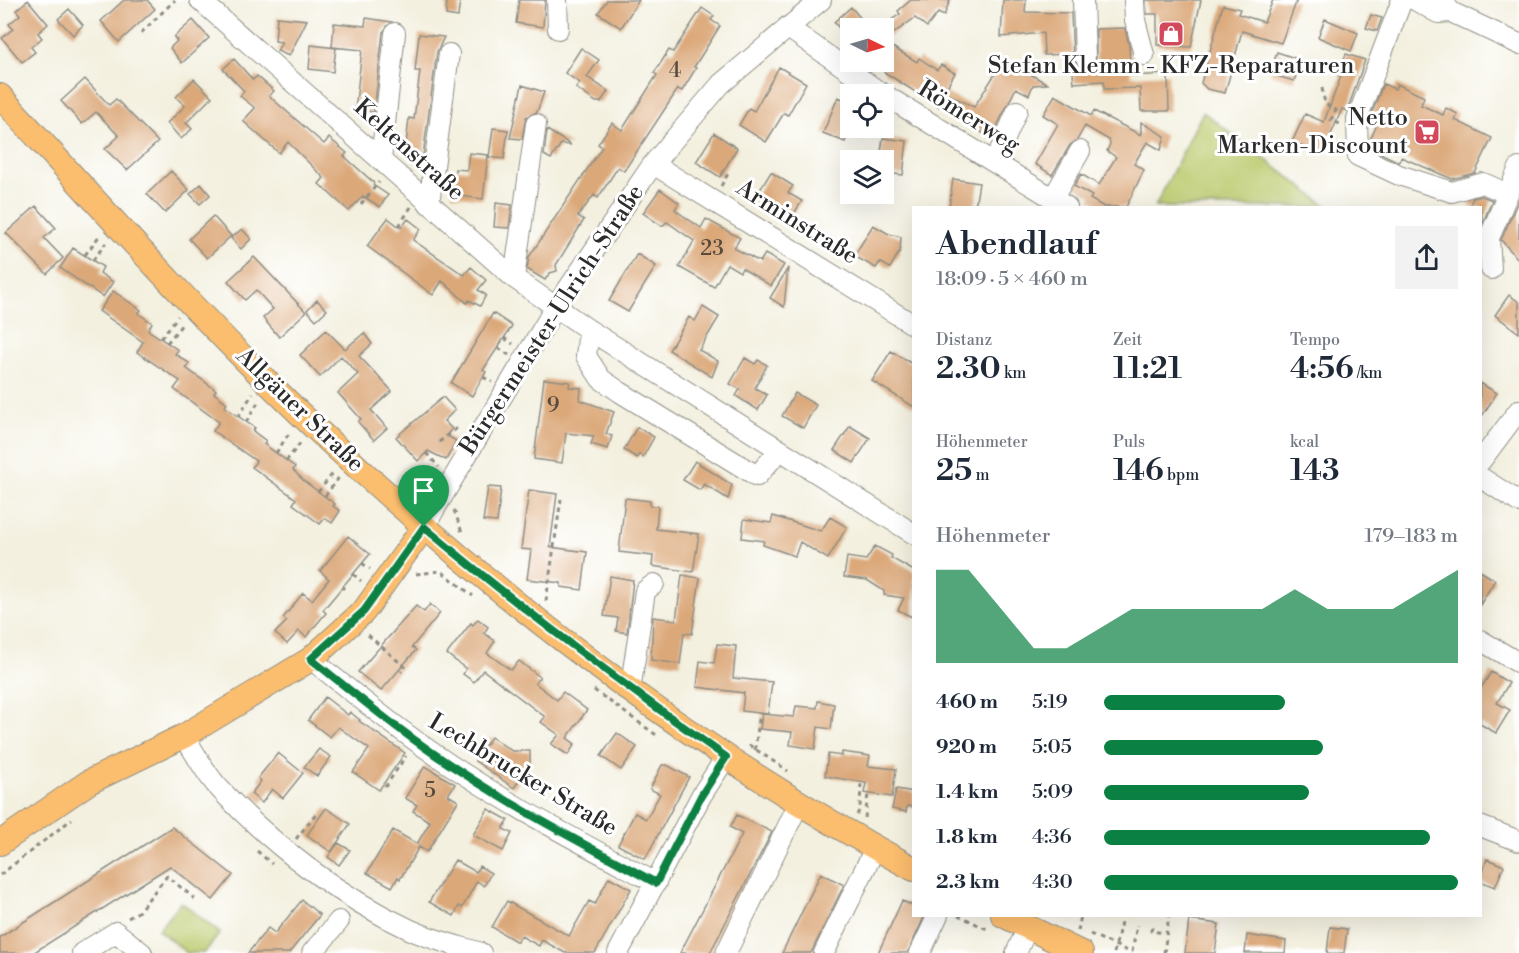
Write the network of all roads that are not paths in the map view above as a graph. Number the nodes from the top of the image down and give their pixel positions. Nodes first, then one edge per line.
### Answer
1 (200, 0) edge
2 (557, 0) edge
3 (820, 0) edge
4 (1083, 0) edge
5 (1134, 0) edge
6 (1402, 0) edge
7 (1415, 0) edge
8 (1447, 6) edge
9 (787, 27) junction
10 (558, 28) dead end
11 (395, 33) dead end
12 (1519, 44) edge
13 (449, 54) dead end
14 (1144, 55) dead end
15 (1085, 57) dead end
16 (0, 96) edge
17 (1017, 111) dead end
18 (536, 124) dead end
19 (1080, 152) dead end
20 (995, 162) junction
21 (386, 164) junction
22 (653, 164) junction
23 (1519, 168) edge
24 (1508, 194) junction
25 (1060, 202) edge
26 (429, 204) junction
27 (1491, 269) dead end
28 (514, 278) junction
29 (555, 308) junction
30 (912, 324) edge
31 (589, 330) junction
32 (1519, 410) edge
33 (779, 451) junction
34 (1482, 459) edge
35 (1482, 478) edge
36 (1519, 502) edge
37 (424, 527) junction
38 (912, 533) edge
39 (654, 584) dead end
40 (1482, 641) edge
41 (311, 659) junction
42 (1519, 663) edge
43 (630, 691) junction
44 (184, 736) junction
45 (726, 757) junction
46 (800, 801) junction
47 (1482, 827) edge
48 (860, 838) junction
49 (1519, 841) edge
50 (0, 843) edge
51 (912, 867) edge
52 (656, 883) junction
53 (937, 917) edge
54 (1007, 917) edge
55 (339, 921) dead end
56 (1028, 927) junction
57 (82, 953) edge
58 (142, 953) edge
59 (312, 953) edge
60 (481, 953) edge
61 (618, 953) edge
62 (726, 953) edge
63 (824, 953) edge
64 (920, 953) edge
65 (1016, 953) edge
66 (1081, 953) edge

1 - 21 street, Keltenstraße
2 - 10 street
3 - 9 street, Bürgermeister-Ulrich-Straße
4 - 15 street
5 - 14 street
6 - 24 street
7 - 8 street
8 - 12 street
9 - 20 street, Römerweg
9 - 22 street, Bürgermeister-Ulrich-Straße
11 - 21 street
13 - 26 street
16 - 37 main road, Allgäuer Straße
17 - 20 street
18 - 28 street
19 - 25 street
20 - 25 street, Römerweg
21 - 26 street, Keltenstraße
22 - 29 street, Bürgermeister-Ulrich-Straße
22 - 30 street, Arminstraße
23 - 24 street
24 - 27 street
26 - 28 street, Keltenstraße
28 - 29 street, Keltenstraße
29 - 31 street, Keltenstraße
29 - 37 street, Bürgermeister-Ulrich-Straße
31 - 33 street, Keltenstraße
31 - 33 street
32 - 34 street
33 - 38 street, Keltenstraße
35 - 36 street
37 - 41 main road, Bürgermeister-Ulrich-Straße
37 - 43 main road, Allgäuer Straße
39 - 43 street
40 - 42 street
41 - 44 main road, Bürgermeister-Ulrich-Straße
41 - 52 street, Lechbrucker Straße
43 - 45 main road, Allgäuer Straße
44 - 50 main road, Bürgermeister-Ulrich-Straße
44 - 60 street
45 - 46 main road, Allgäuer Straße
45 - 52 street
46 - 48 main road, Allgäuer Straße
46 - 62 street
47 - 49 street
48 - 51 main road, Allgäuer Straße
48 - 63 street
52 - 61 street
53 - 64 street
54 - 56 main road
55 - 59 street
56 - 65 street
56 - 66 main road
57 - 58 street

